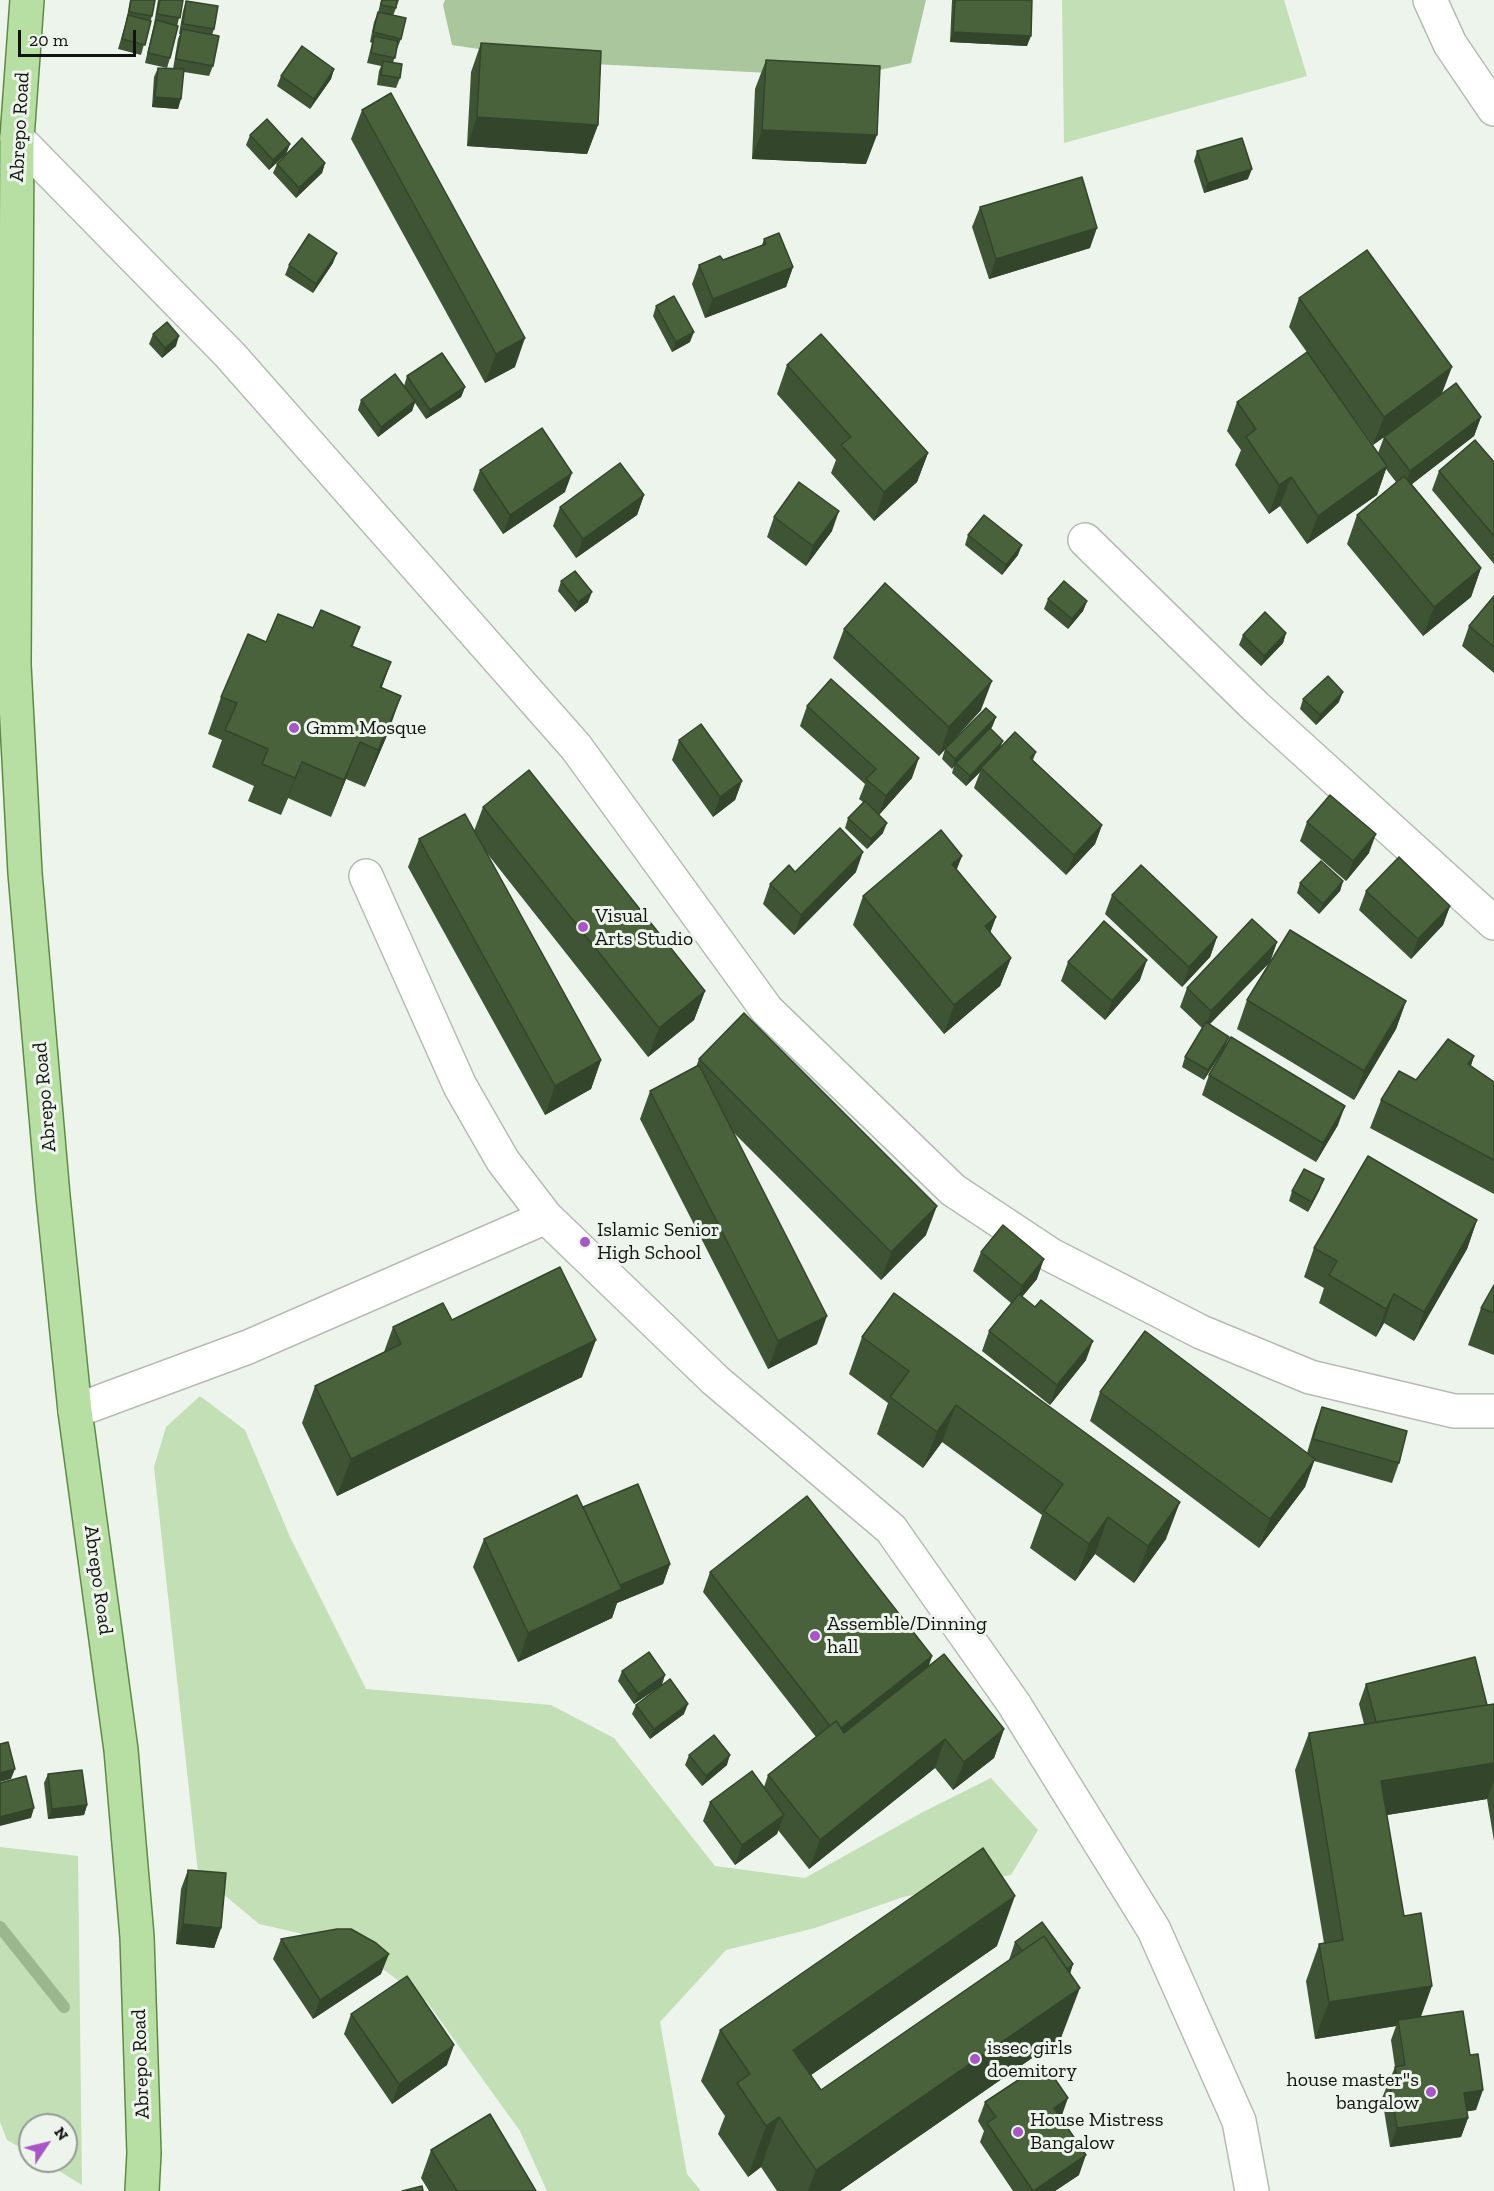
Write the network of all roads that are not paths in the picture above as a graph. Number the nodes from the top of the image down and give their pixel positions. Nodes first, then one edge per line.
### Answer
1 (27, 0) edge
2 (1430, 0) edge
3 (1494, 109) edge
4 (17, 138) junction
5 (1085, 540) dead end
6 (366, 876) dead end
7 (1494, 923) edge
8 (546, 1217) junction
9 (1494, 1411) edge
10 (75, 1412) junction
11 (142, 2191) edge
12 (1252, 2191) edge

1 - 4 main road, Abrepo Road
2 - 3 street
4 - 9 street
4 - 10 main road, Abrepo Road
5 - 7 street
6 - 8 street
8 - 10 street
8 - 12 street
10 - 11 main road, Abrepo Road

